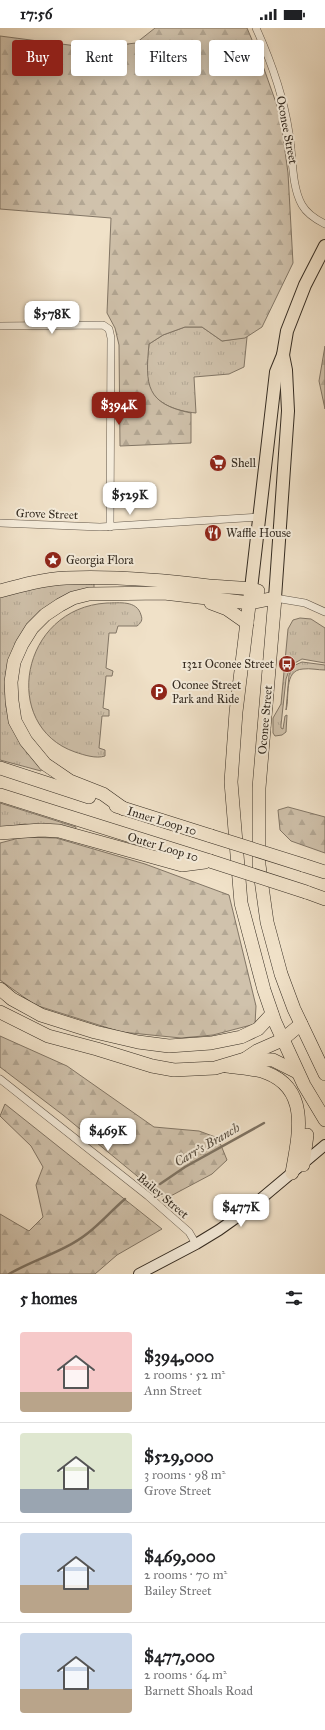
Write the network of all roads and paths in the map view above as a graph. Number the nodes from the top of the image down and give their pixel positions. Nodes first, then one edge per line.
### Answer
1 (256, 28) edge
2 (325, 224) edge
3 (325, 246) edge
4 (0, 326) edge
5 (283, 355) junction
6 (260, 517) junction
7 (0, 523) edge
8 (110, 527) junction
9 (251, 589) junction
10 (0, 591) edge
11 (199, 598) junction
12 (275, 598) junction
13 (250, 603) junction
14 (325, 612) edge
15 (247, 623) junction
16 (0, 768) edge
17 (0, 795) edge
18 (124, 809) junction
19 (0, 833) edge
20 (210, 861) junction
21 (325, 872) edge
22 (325, 899) edge
23 (0, 989) edge
24 (0, 1012) edge
25 (272, 1014) junction
26 (301, 1024) junction
27 (282, 1040) junction
28 (245, 1059) junction
29 (225, 1066) junction
30 (297, 1072) junction
31 (325, 1074) edge
32 (0, 1079) edge
33 (304, 1085) junction
34 (325, 1120) edge
35 (325, 1145) edge
36 (303, 1165) junction
37 (292, 1173) junction
38 (196, 1244) junction
39 (138, 1274) edge

1 - 2 street, Oconee Street
3 - 5 main road, Oconee Street
4 - 8 street
5 - 6 main road, Oconee Street
5 - 12 main road, Oconee Street
6 - 8 street, Grove Street
6 - 9 main road, Oconee Street
7 - 8 street, Grove Street
9 - 10 highway
9 - 12 highway
9 - 13 highway, Oconee Street
11 - 13 highway
11 - 15 highway
11 - 18 highway
12 - 13 highway
12 - 14 street
12 - 26 highway, Oconee Street
13 - 15 highway, Oconee Street
15 - 25 highway, Oconee Street
16 - 18 highway, Inner Loop 10
17 - 20 highway, Outer Loop 10
18 - 21 highway, Inner Loop 10, bridge
19 - 20 highway
20 - 22 highway, Outer Loop 10, bridge
23 - 25 highway
24 - 29 highway
25 - 27 highway, Oconee Street
26 - 27 highway
26 - 31 highway, Oconee Street
27 - 28 highway
27 - 30 highway, Oconee Street
28 - 29 highway
28 - 30 highway
29 - 37 highway
30 - 33 highway, Oconee Street
32 - 38 street, Bailey Street
33 - 34 highway, Oconee Street
33 - 36 highway
35 - 36 main road
36 - 37 main road
37 - 38 main road
38 - 39 main road

